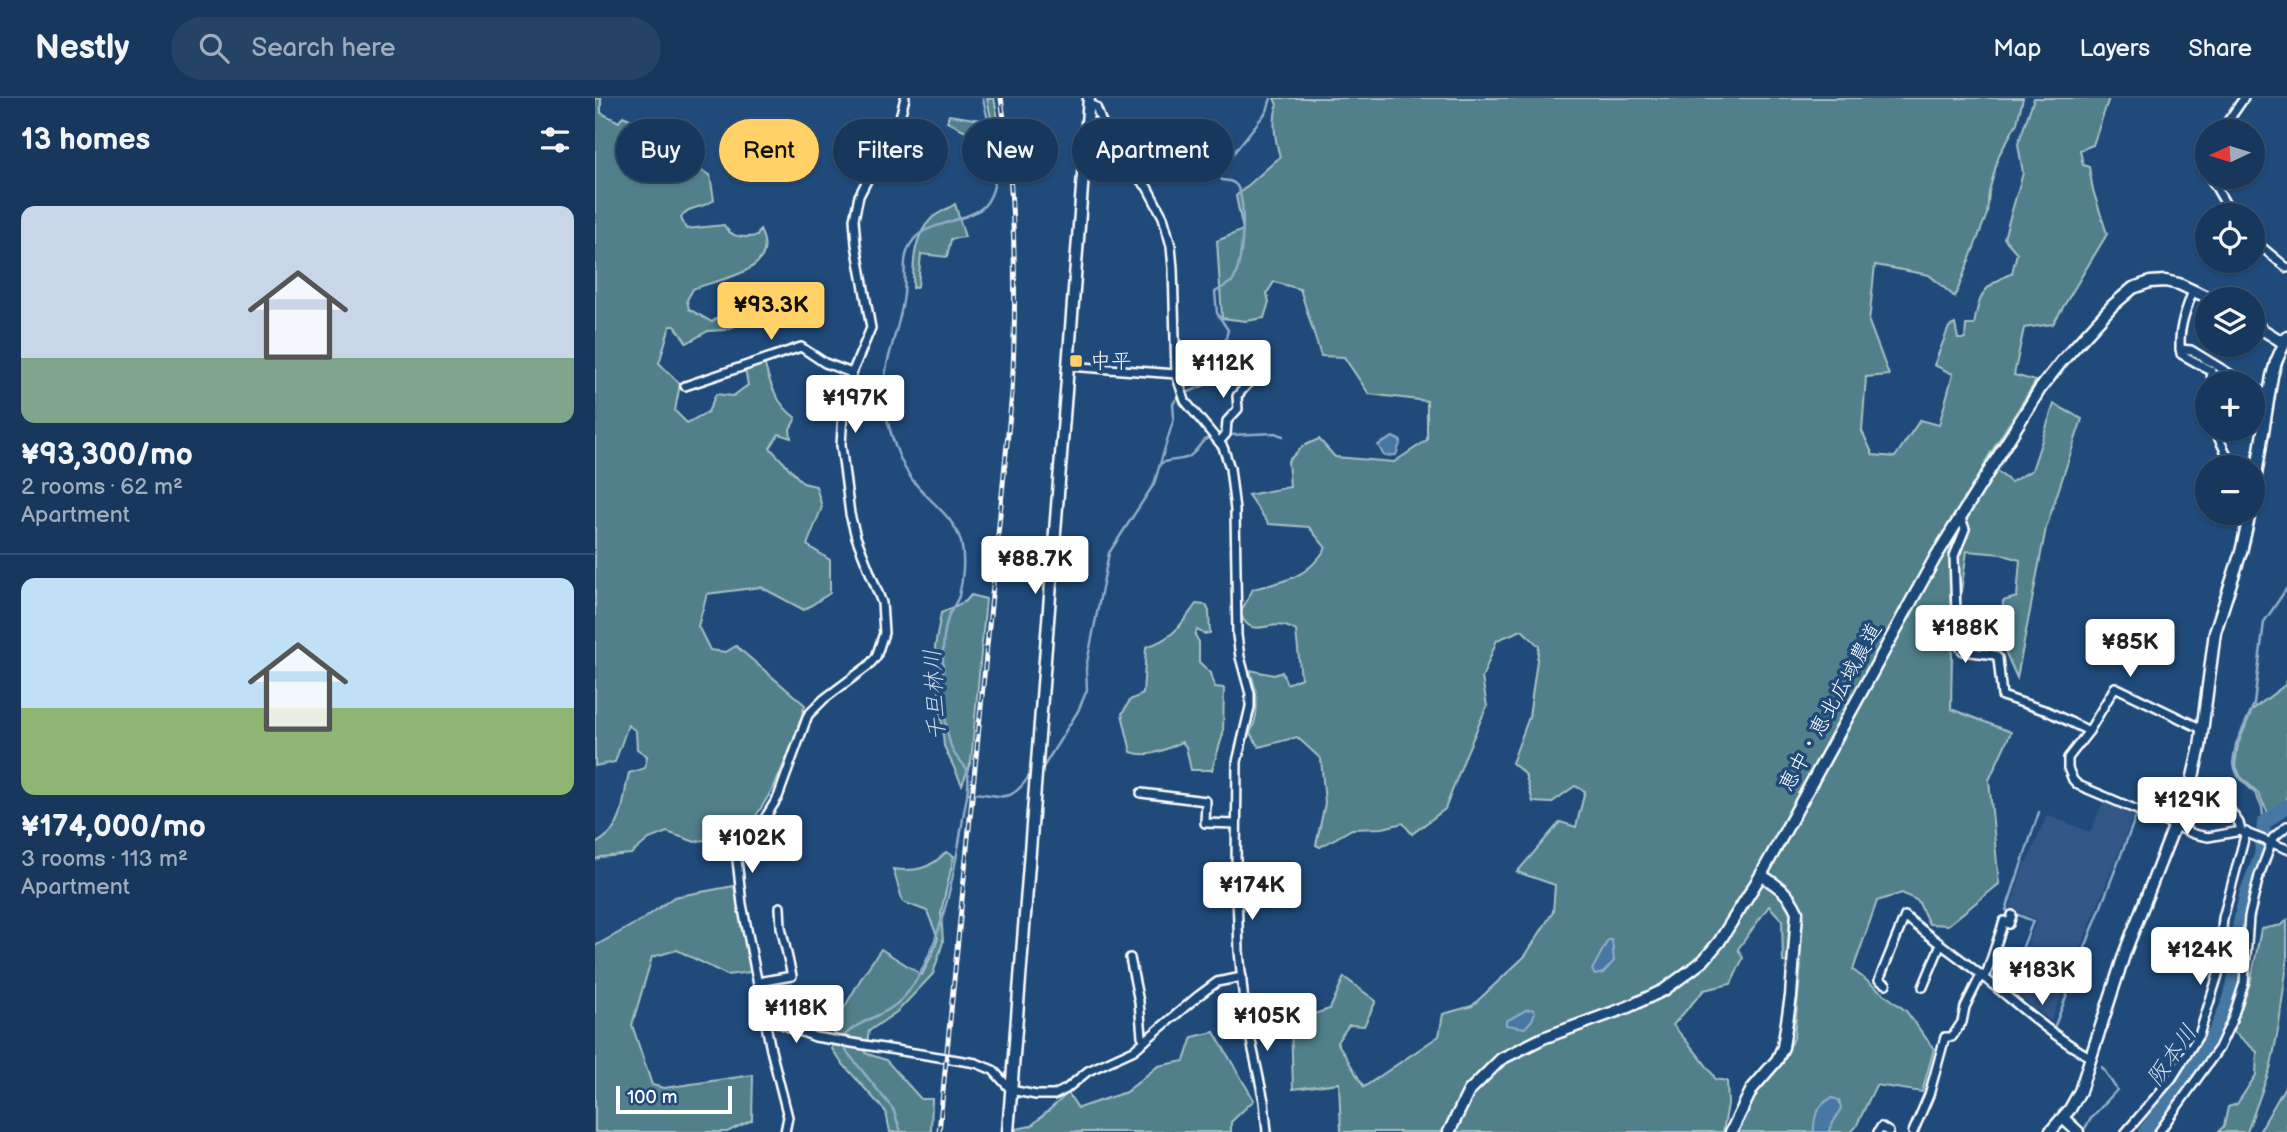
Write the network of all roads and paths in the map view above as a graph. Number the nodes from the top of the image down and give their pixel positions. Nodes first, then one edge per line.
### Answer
1 (905, 98) edge
2 (2244, 98) edge
3 (1089, 101) edge
4 (2229, 119) edge
5 (2265, 250) edge
6 (2287, 268) edge
7 (2193, 291) joint
8 (2265, 330) edge
9 (2285, 340) edge
10 (2180, 349) junction
11 (1069, 366) junction
12 (2211, 371) edge
13 (2224, 371) edge
14 (852, 373) junction
15 (1176, 374) junction
16 (1252, 379) dead end
17 (685, 386) dead end
18 (2265, 393) edge
19 (2270, 395) junction
20 (1220, 441) junction
21 (2260, 455) edge
22 (1960, 516) junction
23 (2247, 525) edge
24 (2202, 729) junction
25 (2089, 731) junction
26 (2192, 781) junction
27 (1141, 793) dead end
28 (1236, 824) junction
29 (2287, 826) edge
30 (2175, 827) junction
31 (2244, 832) junction
32 (2272, 841) junction
33 (2287, 849) edge
34 (1761, 875) junction
35 (780, 907) dead end
36 (2012, 915) dead end
37 (1940, 946) junction
38 (1130, 958) dead end
39 (1242, 976) junction
40 (1983, 976) junction
41 (758, 982) junction
42 (1886, 984) dead end
43 (1923, 988) dead end
44 (766, 1018) junction
45 (1145, 1041) junction
46 (2090, 1057) junction
47 (1011, 1090) junction
48 (2063, 1118) junction
49 (785, 1132) edge
50 (1008, 1132) edge
51 (1267, 1132) edge
52 (1449, 1132) edge
53 (1731, 1132) edge
54 (1878, 1132) edge
55 (1889, 1132) edge
56 (1913, 1132) edge
57 (2050, 1132) edge
58 (2078, 1132) edge
59 (2126, 1132) edge
60 (2159, 1132) edge

1 - 14 street
2 - 4 street
3 - 11 street
3 - 15 street
5 - 6 street
7 - 10 street
7 - 22 street, 恵中・恵北広域農道
8 - 9 street
9 - 19 street
10 - 12 street
10 - 13 street
11 - 15 street
11 - 47 street
14 - 17 street
14 - 41 street
15 - 20 street
16 - 20 street
18 - 19 street
19 - 21 street
20 - 28 street
22 - 25 street
22 - 34 street, 恵中・恵北広域農道
23 - 24 street
24 - 25 street
24 - 26 street
25 - 30 street
26 - 30 street
26 - 31 street
27 - 28 street
28 - 39 street
29 - 32 street
30 - 31 street
30 - 46 street
31 - 32 street
31 - 59 street
32 - 33 street
32 - 60 street
34 - 52 street, 恵中・恵北広域農道
34 - 53 street
35 - 41 street
36 - 40 street
37 - 40 street
37 - 42 street
37 - 43 street
38 - 45 street
39 - 45 street
39 - 51 street
40 - 46 street
40 - 56 street
41 - 44 street
44 - 47 street
44 - 49 street
45 - 47 street
46 - 48 street
47 - 50 street
48 - 57 street
48 - 58 street
54 - 55 street

